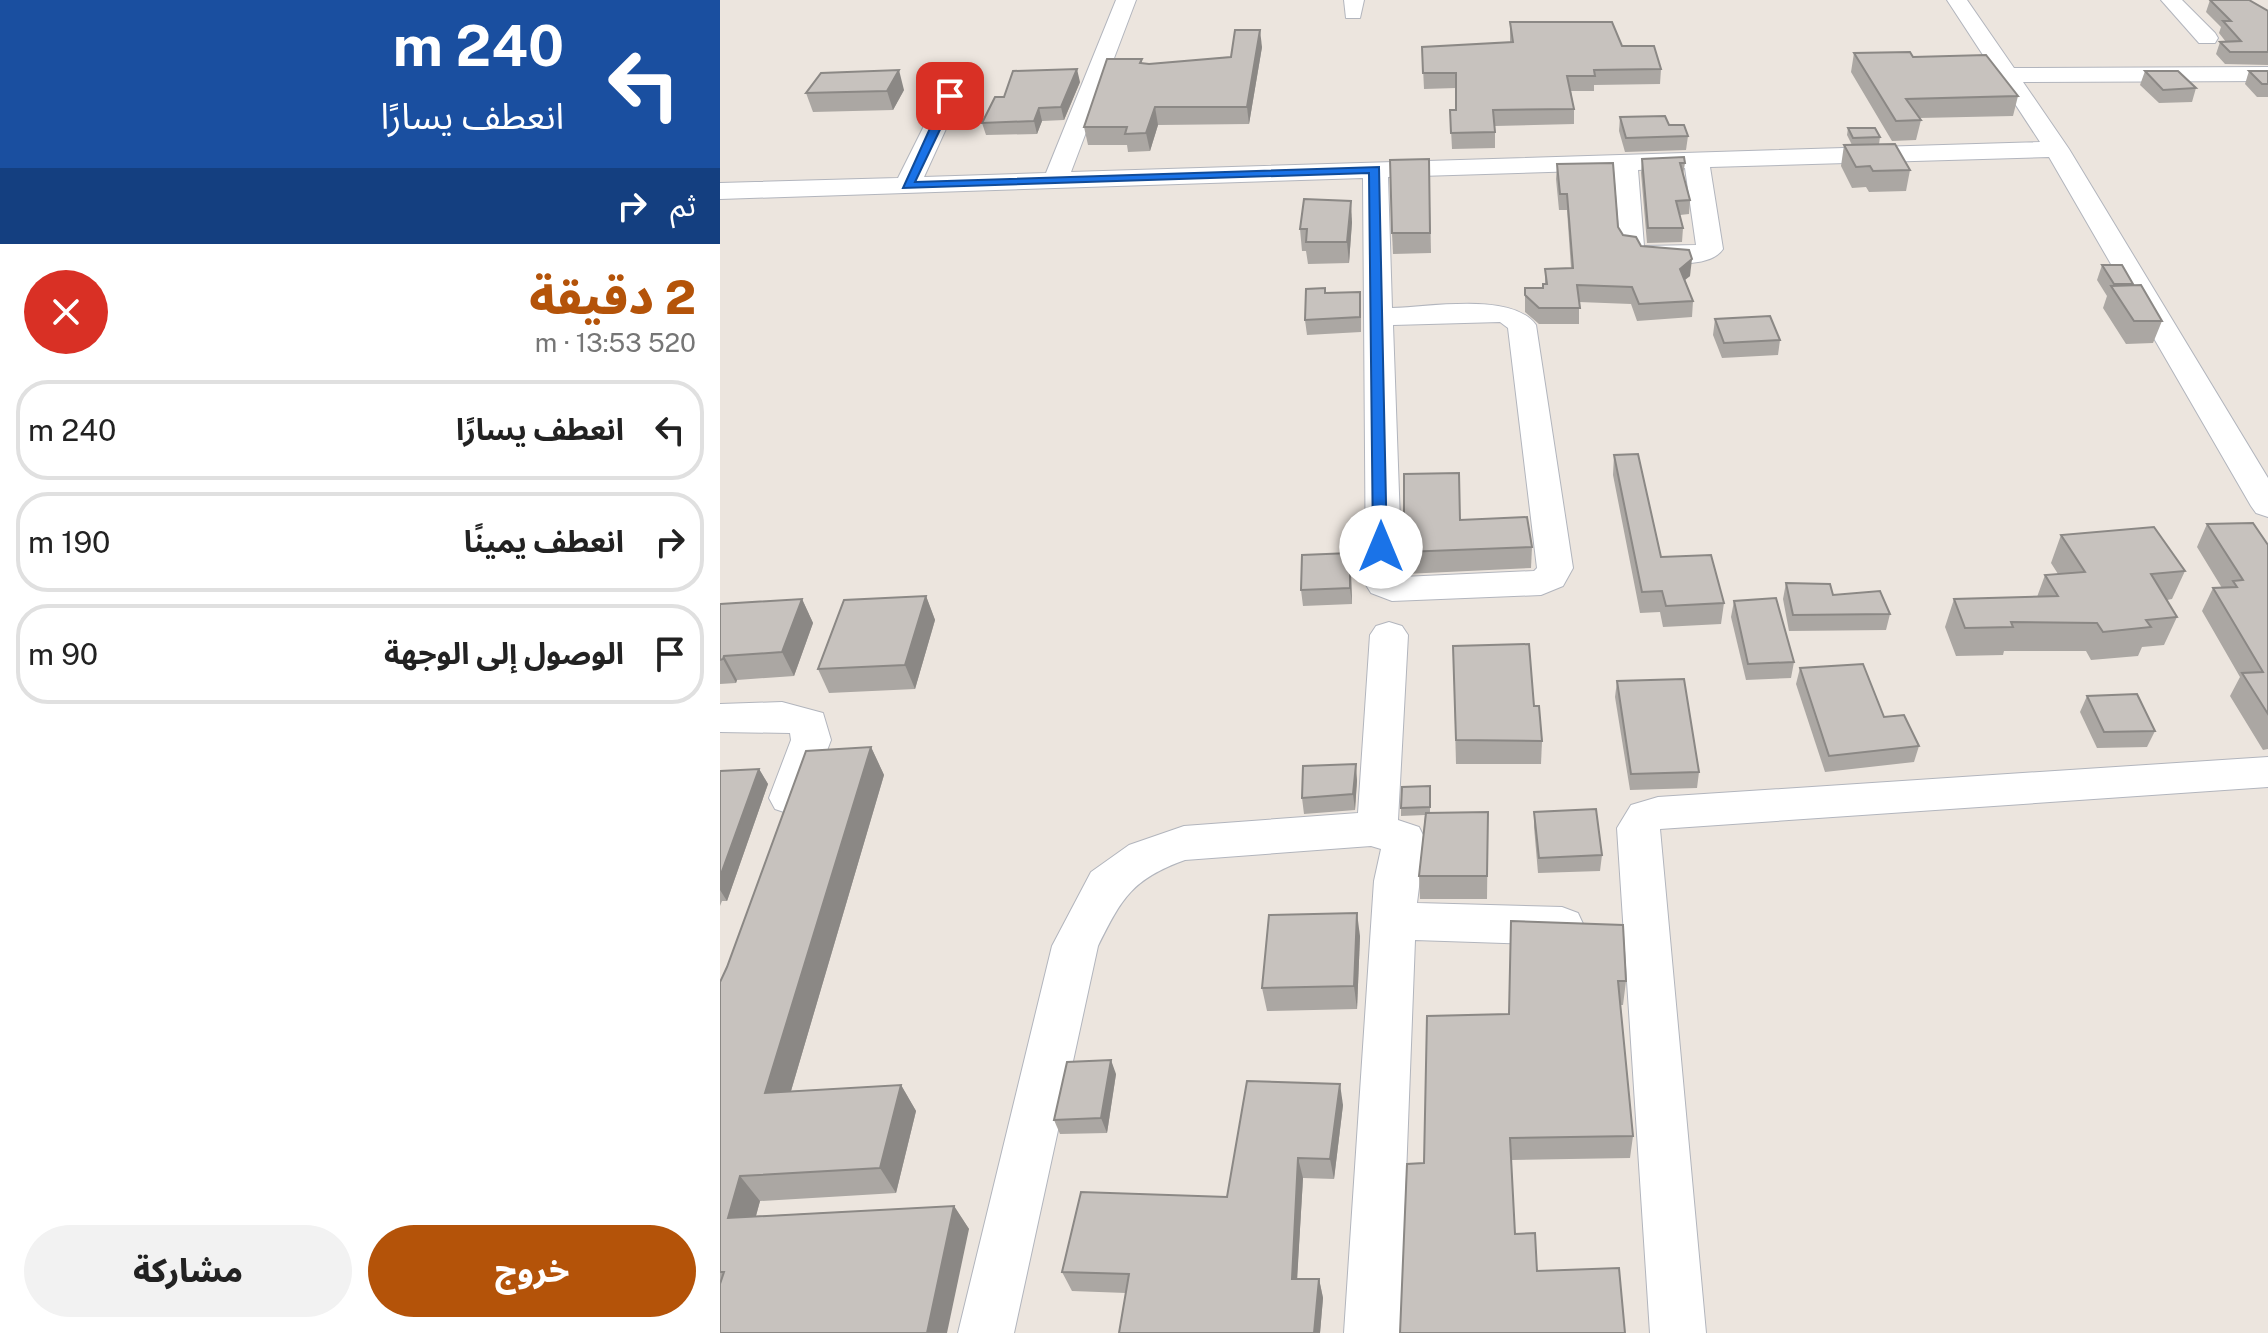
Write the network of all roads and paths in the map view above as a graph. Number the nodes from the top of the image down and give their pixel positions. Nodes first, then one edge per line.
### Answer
1 (1126, 0) edge
2 (1957, 0) edge
3 (2171, 0) edge
4 (2207, 38) dead end
5 (2268, 74) edge
6 (2010, 75) junction
7 (950, 96) dead end
8 (2057, 149) junction
9 (1696, 158) junction
10 (1625, 161) junction
11 (1375, 170) junction
12 (1055, 181) junction
13 (907, 186) junction
14 (720, 191) edge
15 (1380, 317) junction
16 (2268, 506) edge
17 (1389, 635) dead end
18 (720, 718) edge
19 (2268, 772) edge
20 (779, 829) edge
21 (1371, 829) junction
22 (1394, 921) junction
23 (1644, 928) junction
24 (986, 1333) edge
25 (1372, 1333) edge
26 (1678, 1333) edge

1 - 12 street
2 - 6 street
3 - 4 street
5 - 6 street
6 - 8 street
7 - 13 street
8 - 9 street
8 - 16 street
9 - 10 street
9 - 10 street
10 - 11 street
11 - 12 street
11 - 15 street
12 - 13 street
13 - 14 street
15 - 15 street
17 - 21 street
18 - 20 street
19 - 23 street
21 - 22 street
21 - 24 street
22 - 23 street
22 - 25 street
23 - 26 street

